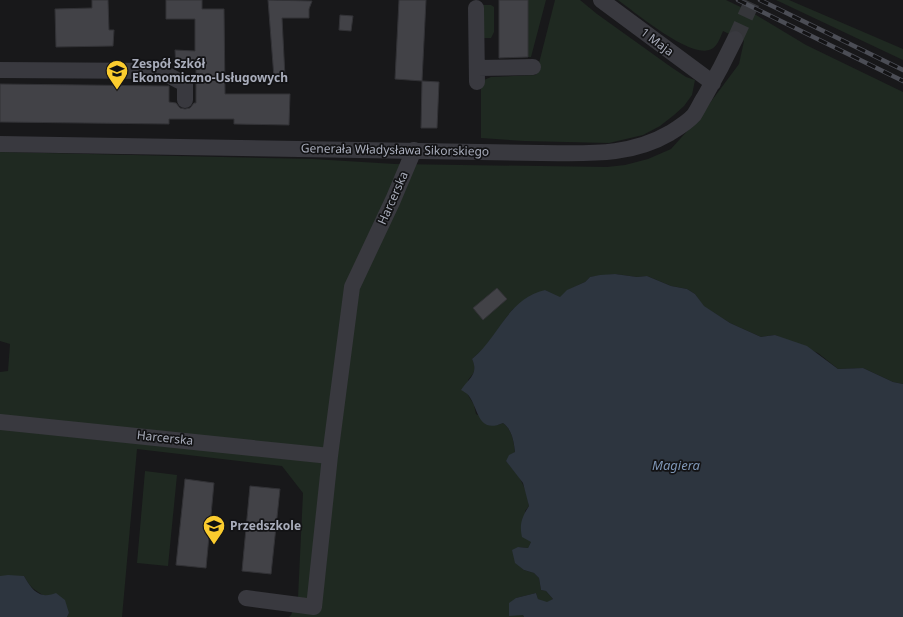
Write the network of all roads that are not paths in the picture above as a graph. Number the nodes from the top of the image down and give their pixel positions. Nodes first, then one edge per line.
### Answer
1 (601, 0) edge
2 (476, 8) dead end
3 (735, 39) tunnel mouth
4 (533, 67) dead end
5 (0, 70) edge
6 (712, 83) junction
7 (185, 100) dead end
8 (0, 144) edge
9 (414, 150) junction
10 (0, 422) edge
11 (330, 456) junction
12 (246, 598) dead end

1 - 6 street, 1 Maja
2 - 4 street
3 - 6 street, Generała Władysława Sikorskiego
5 - 7 street
6 - 9 street, Generała Władysława Sikorskiego
8 - 9 street, Generała Władysława Sikorskiego
9 - 11 street, Harcerska
10 - 11 street, Harcerska
11 - 12 street, Harcerska

